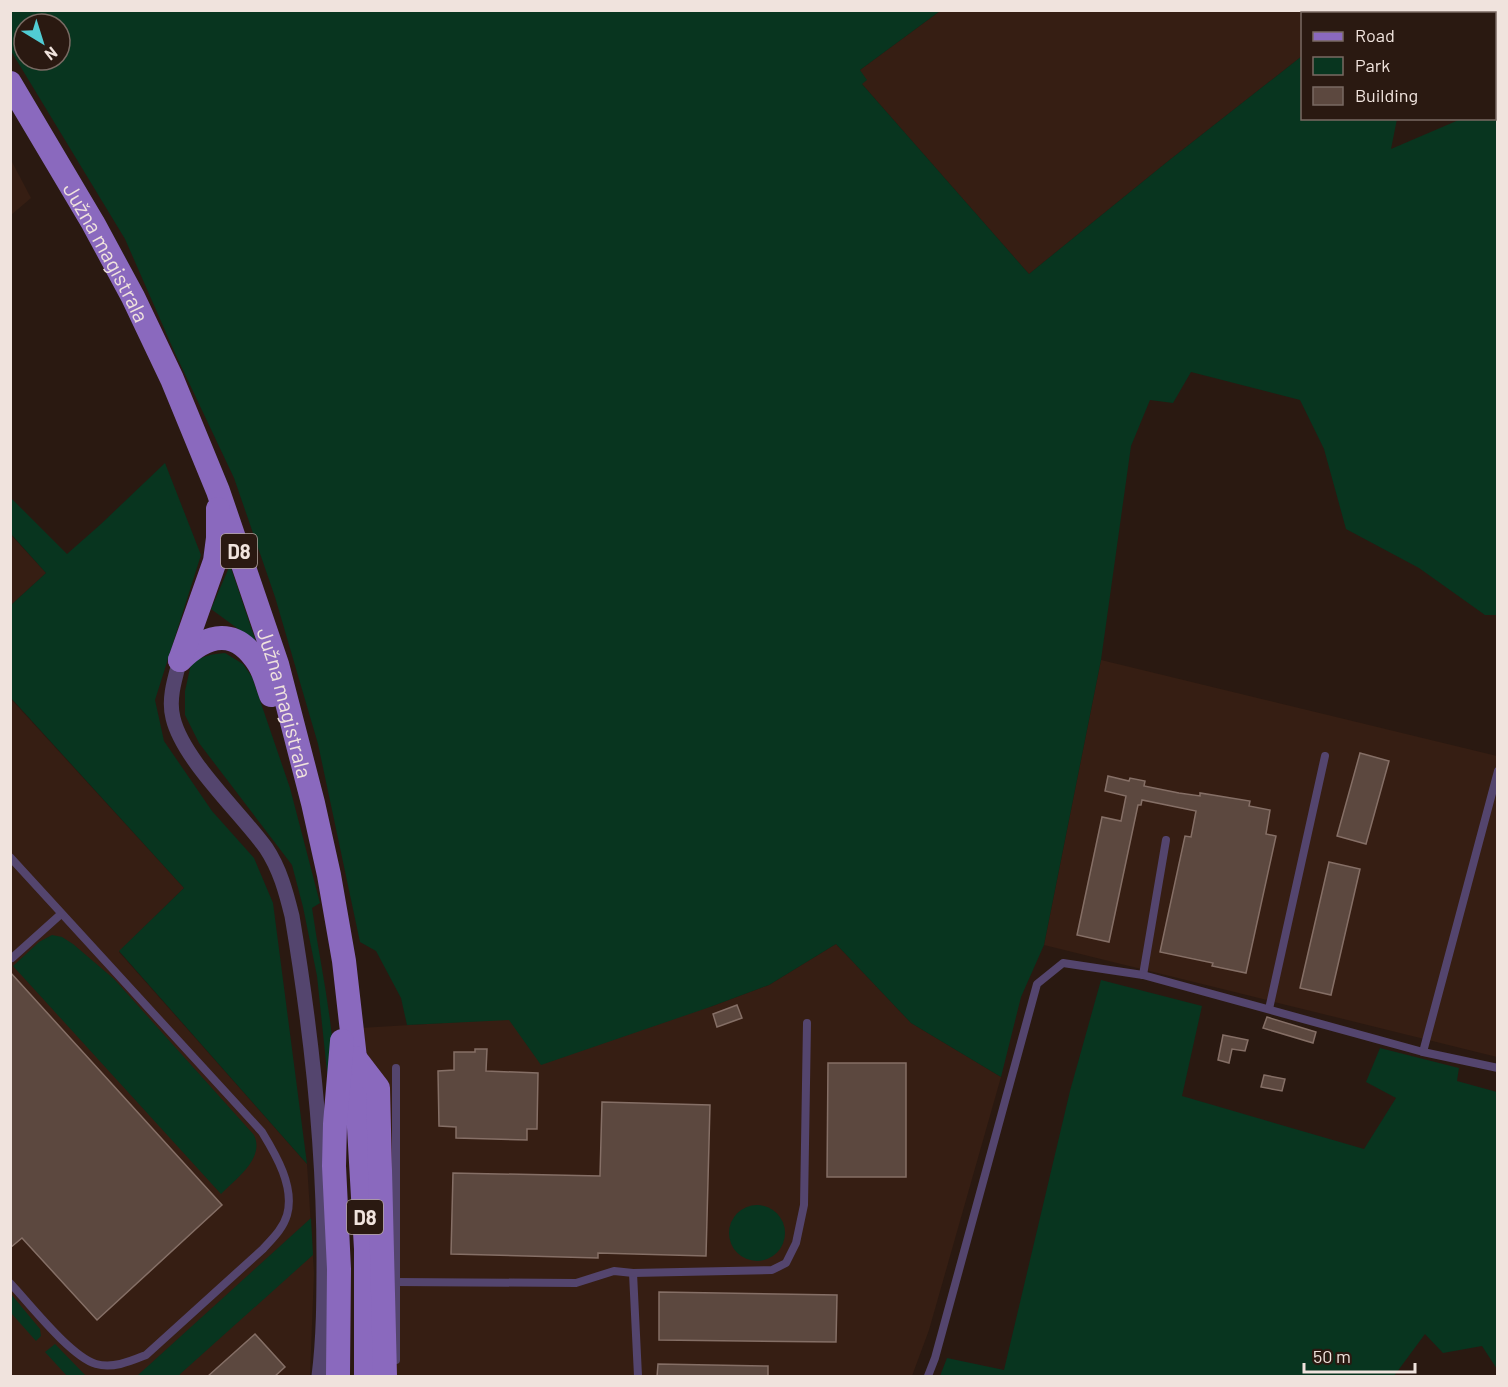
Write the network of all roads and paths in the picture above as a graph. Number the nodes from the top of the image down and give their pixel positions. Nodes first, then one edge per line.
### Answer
1 (10, 83) edge
2 (218, 491) junction
3 (180, 660) junction
4 (298, 747) junction
5 (1325, 756) dead end
6 (1497, 771) edge
7 (1166, 840) dead end
8 (10, 857) edge
9 (61, 914) junction
10 (12, 958) edge
11 (345, 973) junction
12 (1143, 975) junction
13 (1269, 1009) junction
14 (807, 1023) dead end
15 (1423, 1052) junction
16 (356, 1058) junction
17 (396, 1068) dead end
18 (1497, 1068) edge
19 (633, 1273) junction
20 (395, 1282) junction
21 (10, 1283) edge
22 (391, 1372) edge
23 (319, 1377) edge
24 (338, 1377) edge
25 (366, 1377) edge
26 (638, 1377) edge
27 (928, 1377) edge

1 - 2 main road, Južna magistrala / D8
2 - 3 main road
2 - 4 main road, Južna magistrala / D8
3 - 4 main road
3 - 23 street
4 - 11 main road, Južna magistrala / D8
5 - 13 lane
6 - 15 lane
7 - 12 lane
8 - 9 lane
9 - 10 lane
9 - 21 lane
11 - 16 main road, Južna magistrala / D8
11 - 24 main road
12 - 13 lane
12 - 27 lane
13 - 15 lane
14 - 19 lane
15 - 18 lane
16 - 22 main road
16 - 25 main road, Južna magistrala / D8
17 - 20 lane
19 - 20 lane
19 - 26 lane
20 - 22 lane

